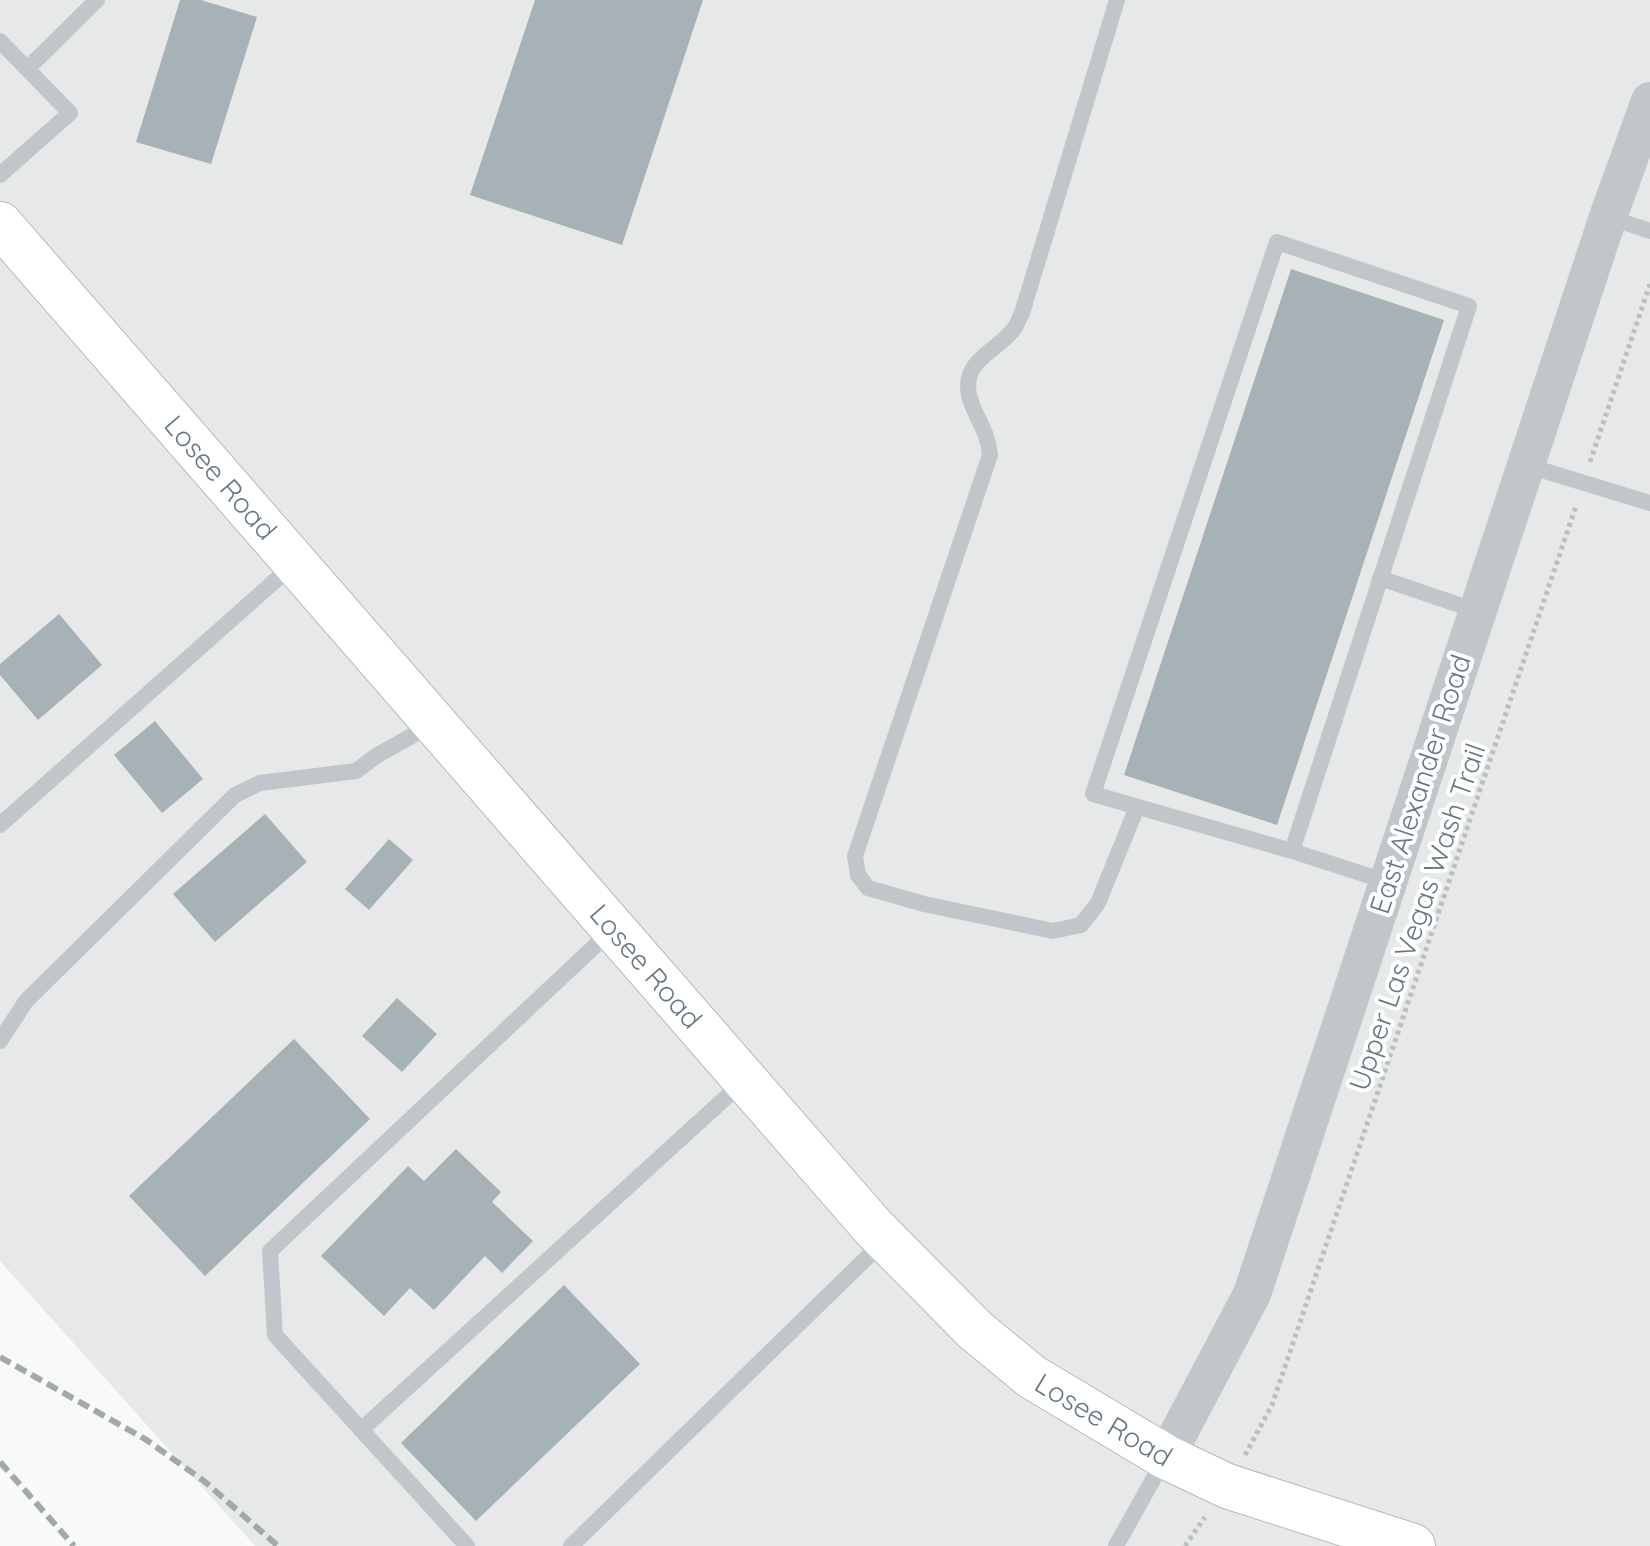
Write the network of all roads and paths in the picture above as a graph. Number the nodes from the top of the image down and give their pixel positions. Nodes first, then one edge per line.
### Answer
1 (97, 0) edge
2 (1117, 0) edge
3 (0, 41) edge
4 (27, 69) junction
5 (1650, 101) edge
6 (1642, 149) edge
7 (0, 175) edge
8 (1608, 217) junction
9 (0, 224) edge
10 (1650, 231) edge
11 (1650, 284) edge
12 (1525, 465) junction
13 (1583, 484) junction
14 (1650, 503) edge
15 (296, 563) junction
16 (1380, 578) junction
17 (1478, 611) junction
18 (435, 723) junction
19 (1137, 807) junction
20 (0, 825) edge
21 (1292, 851) junction
22 (1388, 882) junction
23 (614, 928) junction
24 (0, 1041) edge
25 (745, 1080) junction
26 (886, 1239) junction
27 (361, 1430) junction
28 (1166, 1457) junction
29 (1227, 1486) junction
30 (467, 1546) edge
31 (571, 1546) edge
32 (1116, 1546) edge
33 (1185, 1546) edge
34 (1413, 1546) edge

1 - 4 lane
2 - 19 lane
3 - 4 lane
4 - 7 lane
5 - 6 street, East Alexander Road
6 - 8 street, East Alexander Road
8 - 10 lane
8 - 12 street, East Alexander Road
9 - 15 main road, Losee Road
11 - 13 path, Upper Las Vegas Wash Trail
12 - 13 lane
12 - 17 street, East Alexander Road
13 - 14 lane
13 - 29 path, Upper Las Vegas Wash Trail
15 - 18 main road, Losee Road
15 - 20 lane
16 - 17 lane
16 - 19 lane
16 - 21 lane
17 - 22 street, East Alexander Road
18 - 23 main road, Losee Road
18 - 24 lane
19 - 21 lane
21 - 22 lane
22 - 28 street, East Alexander Road
23 - 25 main road, Losee Road
23 - 27 lane
25 - 26 main road, Losee Road
25 - 27 lane
26 - 28 main road, Losee Road
26 - 31 lane
27 - 30 lane
28 - 29 main road, Losee Road
28 - 32 lane
29 - 33 path, Upper Las Vegas Wash Trail
29 - 34 main road, Losee Road

